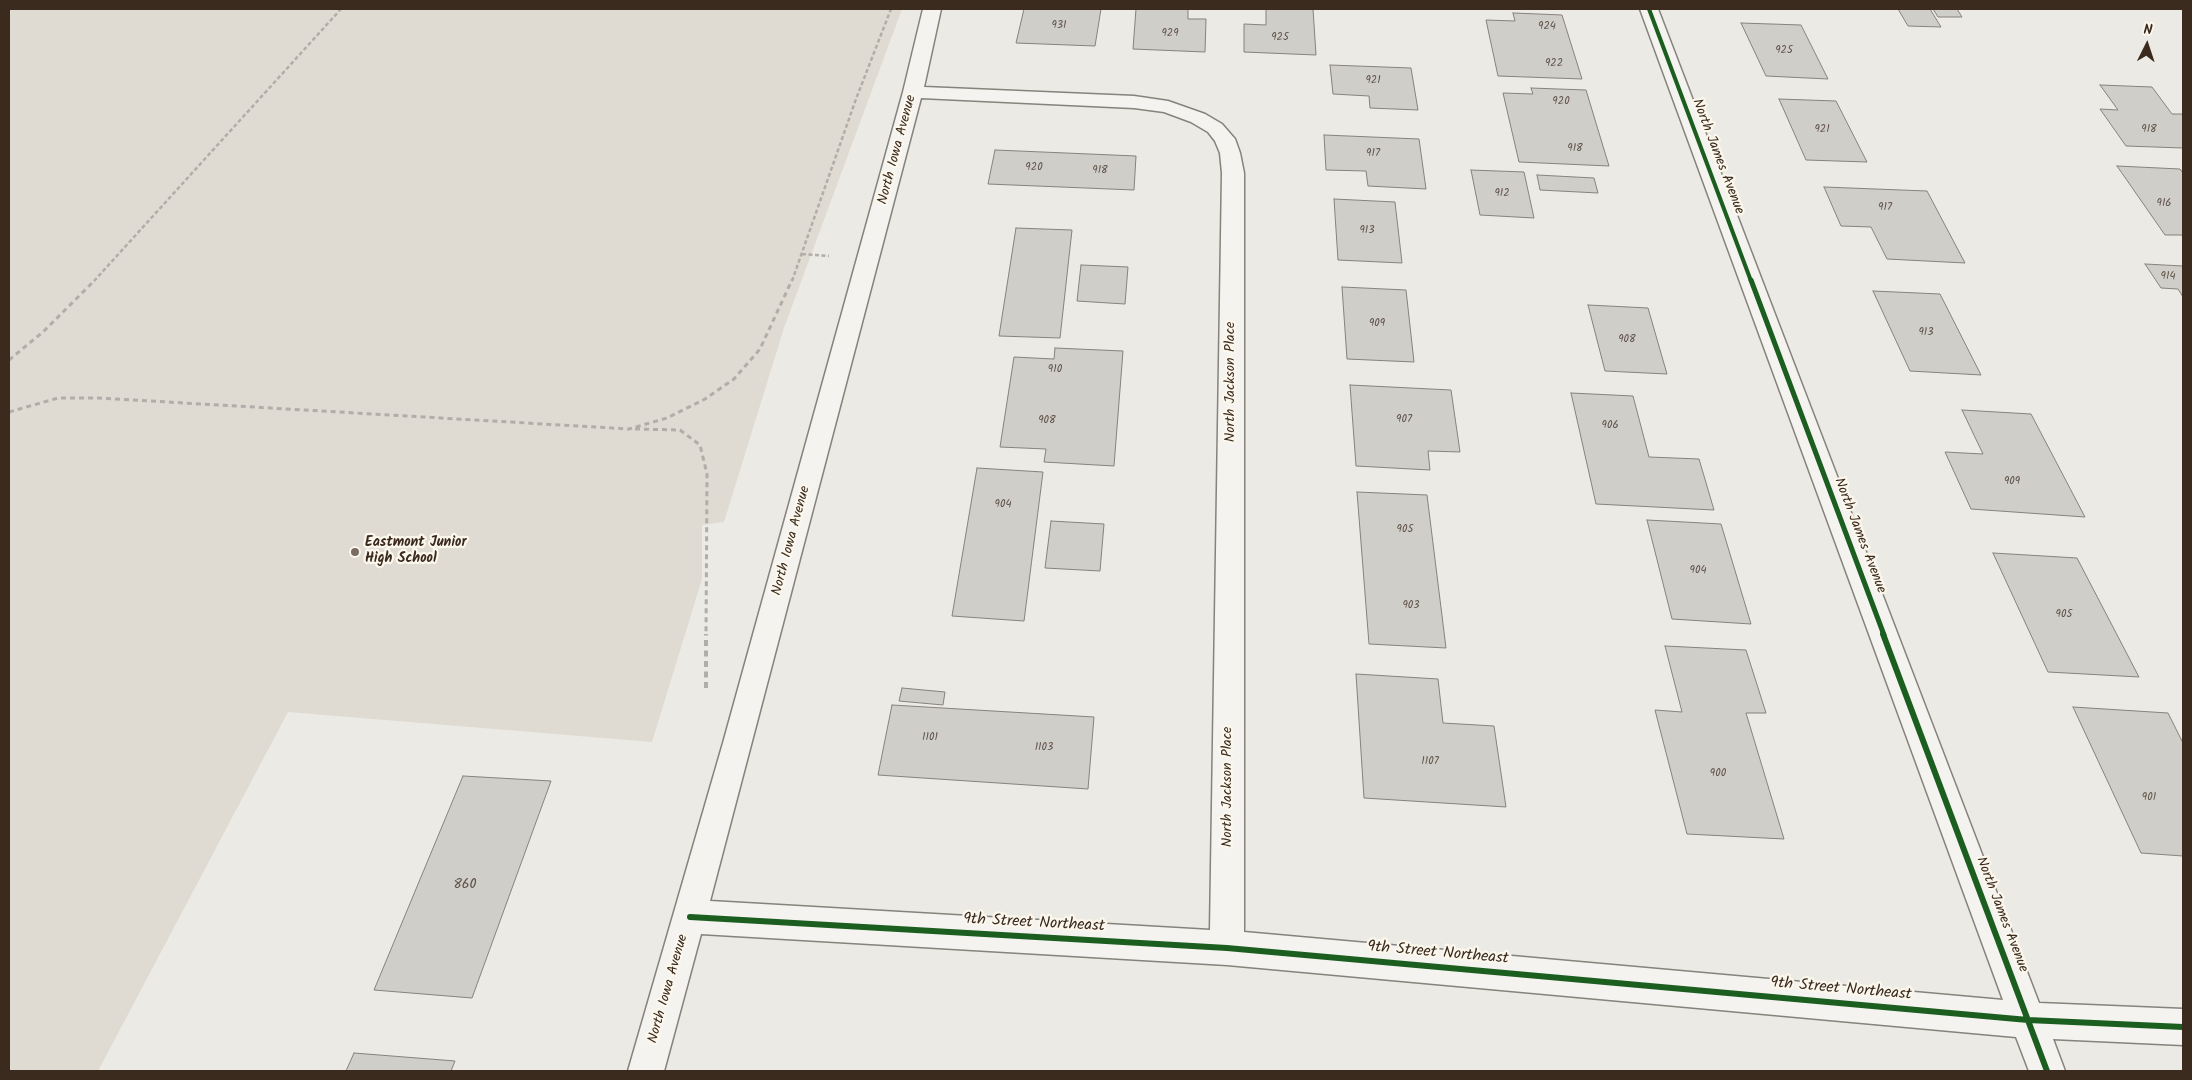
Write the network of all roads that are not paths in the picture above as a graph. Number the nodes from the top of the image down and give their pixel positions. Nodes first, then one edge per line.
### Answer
1 (932, 9) edge
2 (1649, 9) edge
3 (913, 92) junction
4 (690, 917) junction
5 (1228, 948) junction
6 (2028, 1020) junction
7 (2183, 1027) edge
8 (646, 1071) edge
9 (2047, 1071) edge

1 - 3 street, North Iowa Avenue
2 - 6 street, North James Avenue
3 - 4 street, North Iowa Avenue
3 - 5 street, North Jackson Place
4 - 5 street, 9th Street Northeast
4 - 8 street, North Iowa Avenue
5 - 6 street, 9th Street Northeast
6 - 7 street, 9th Street Northeast
6 - 9 street, North James Avenue

